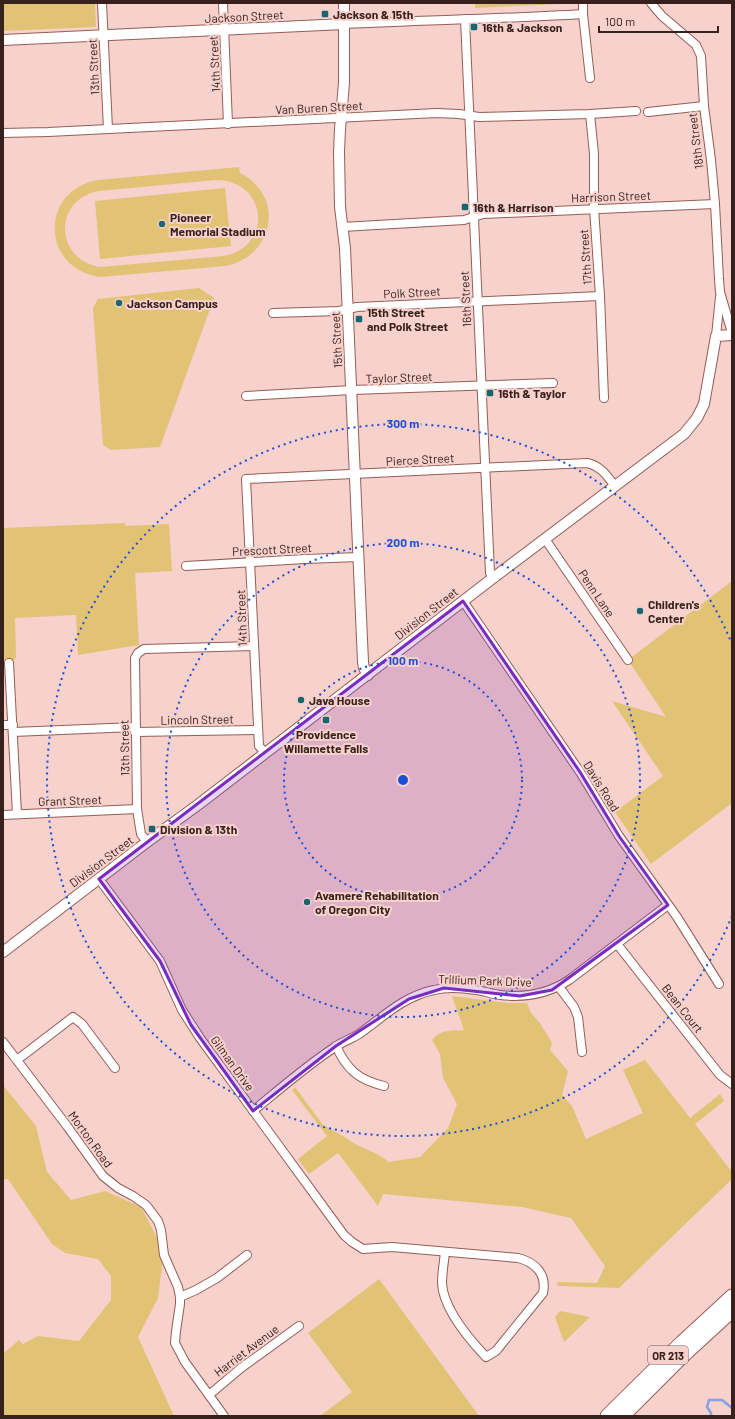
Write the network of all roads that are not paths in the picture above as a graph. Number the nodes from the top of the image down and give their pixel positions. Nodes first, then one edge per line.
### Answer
1 (102, 3) edge
2 (223, 3) edge
3 (344, 3) edge
4 (583, 3) edge
5 (652, 5) edge
6 (583, 14) junction
7 (465, 18) junction
8 (344, 24) junction
9 (224, 30) junction
10 (103, 35) junction
11 (3, 40) edge
12 (590, 78) dead end
13 (704, 106) junction
14 (636, 111) dead end
15 (648, 112) dead end
16 (590, 114) junction
17 (469, 116) junction
18 (341, 118) junction
19 (228, 124) junction
20 (108, 129) junction
21 (3, 133) edge
22 (715, 204) junction
23 (594, 208) junction
24 (474, 217) junction
25 (342, 226) junction
26 (720, 292) junction
27 (600, 296) junction
28 (477, 301) junction
29 (348, 309) junction
30 (273, 313) dead end
31 (732, 334) edge
32 (716, 336) junction
33 (553, 383) dead end
34 (481, 386) junction
35 (352, 390) junction
36 (246, 396) dead end
37 (604, 398) dead end
38 (704, 404) joint
39 (485, 468) junction
40 (355, 475) junction
41 (246, 480) joint
42 (615, 486) junction
43 (545, 539) junction
44 (359, 557) junction
45 (251, 562) junction
46 (186, 566) dead end
47 (493, 578) junction
48 (463, 601) junction
49 (254, 646) junction
50 (628, 660) dead end
51 (10, 663) dead end
52 (368, 675) junction
53 (3, 725) edge
54 (13, 729) junction
55 (135, 730) junction
56 (258, 730) junction
57 (265, 754) junction
58 (137, 810) junction
59 (17, 814) junction
60 (3, 815) edge
61 (147, 842) junction
62 (100, 879) junction
63 (668, 905) junction
64 (617, 944) junction
65 (3, 952) edge
66 (719, 984) dead end
67 (559, 987) junction
68 (3, 1042) edge
69 (336, 1046) junction
70 (582, 1052) dead end
71 (17, 1060) junction
72 (116, 1068) dead end
73 (732, 1084) edge
74 (384, 1086) dead end
75 (253, 1111) junction
76 (445, 1252) junction
77 (247, 1255) dead end
78 (732, 1296) edge
79 (180, 1297) junction
80 (732, 1311) edge
81 (299, 1326) dead end
82 (209, 1395) junction
83 (224, 1416) edge
84 (607, 1416) edge
85 (623, 1416) edge

1 - 10 street, 13th Street
2 - 9 street, 14th Street
3 - 8 street, 15th Street
4 - 6 street
5 - 13 street, 18th Street
6 - 7 street, Jackson Street
6 - 12 street
7 - 8 street, Jackson Street
7 - 17 street, 16th Street
8 - 9 street, Jackson Street
8 - 18 street, 15th Street
9 - 10 street, Jackson Street
9 - 19 street, 14th Street
10 - 11 street, Jackson Street
10 - 20 street, 13th Street
13 - 15 street
13 - 22 street, 18th Street
14 - 16 street, Van Buren Street
16 - 17 street, Van Buren Street
16 - 23 street, 17th Street
17 - 18 street, Van Buren Street
17 - 24 street, 16th Street
18 - 19 street, Van Buren Street
18 - 25 street, 15th Street
19 - 20 street, Van Buren Street
20 - 21 street, Van Buren Street
22 - 23 street, Harrison Street
22 - 26 street, 18th Street
23 - 24 street, Harrison Street
23 - 27 street, 17th Street
24 - 25 street, Harrison Street
24 - 28 street, 16th Street
25 - 29 street, 15th Street
26 - 31 street, 18th Street
26 - 32 street, 18th Street
27 - 28 street, Polk Street
27 - 37 street, 17th Street
28 - 29 street, Polk Street
28 - 34 street, 16th Street
29 - 30 street, Polk Street
29 - 35 street, 15th Street
31 - 32 street
32 - 38 street, 18th Street
33 - 34 street, Taylor Street
34 - 35 street, Taylor Street
34 - 39 street, 16th Street
35 - 36 street, Taylor Street
35 - 40 street, 15th Street
38 - 42 street, Division Street
39 - 40 street, Pierce Street
39 - 42 street, Pierce Street
39 - 47 street, 16th Street
40 - 41 street, Pierce Street
40 - 44 street, 15th Street
41 - 45 street, 14th Street
42 - 43 street, Division Street
43 - 47 street, Division Street
43 - 50 street, Penn Lane
44 - 45 street, Prescott Street
44 - 52 street, 15th Street
45 - 46 street, Prescott Street
45 - 49 street, 14th Street
47 - 48 street, Division Street
48 - 52 street, Division Street
48 - 63 street, Davis Road
49 - 55 street, 13th Street
49 - 56 street, 14th Street
51 - 54 street
52 - 57 street, Division Street
53 - 54 street, Lincoln Street
54 - 55 street, Lincoln Street
54 - 59 street
55 - 56 street, Lincoln Street
55 - 58 street, 13th Street
56 - 57 street, 14th Street
57 - 61 street, Division Street
58 - 59 street, Grant Street
58 - 61 street, 13th Street
59 - 60 street, Grant Street
61 - 62 street, Division Street
62 - 65 street, Division Street
62 - 75 street, Gilman Drive
63 - 64 street, Trillium Park Drive
63 - 66 street, Davis Road
64 - 67 street, Trillium Park Drive
64 - 73 street, Bean Court
67 - 69 street, Trillium Park Drive
67 - 70 street
68 - 71 street, Morton Road
69 - 74 street
69 - 75 street, Trillium Park Drive
71 - 72 street
71 - 79 street, Morton Road
75 - 76 street, Gilman Drive
76 - 76 street
77 - 79 street
78 - 84 highway, OR 213
79 - 82 street, Morton Road
80 - 85 highway, OR 213
81 - 82 street, Harriet Avenue
82 - 83 street, Morton Road

